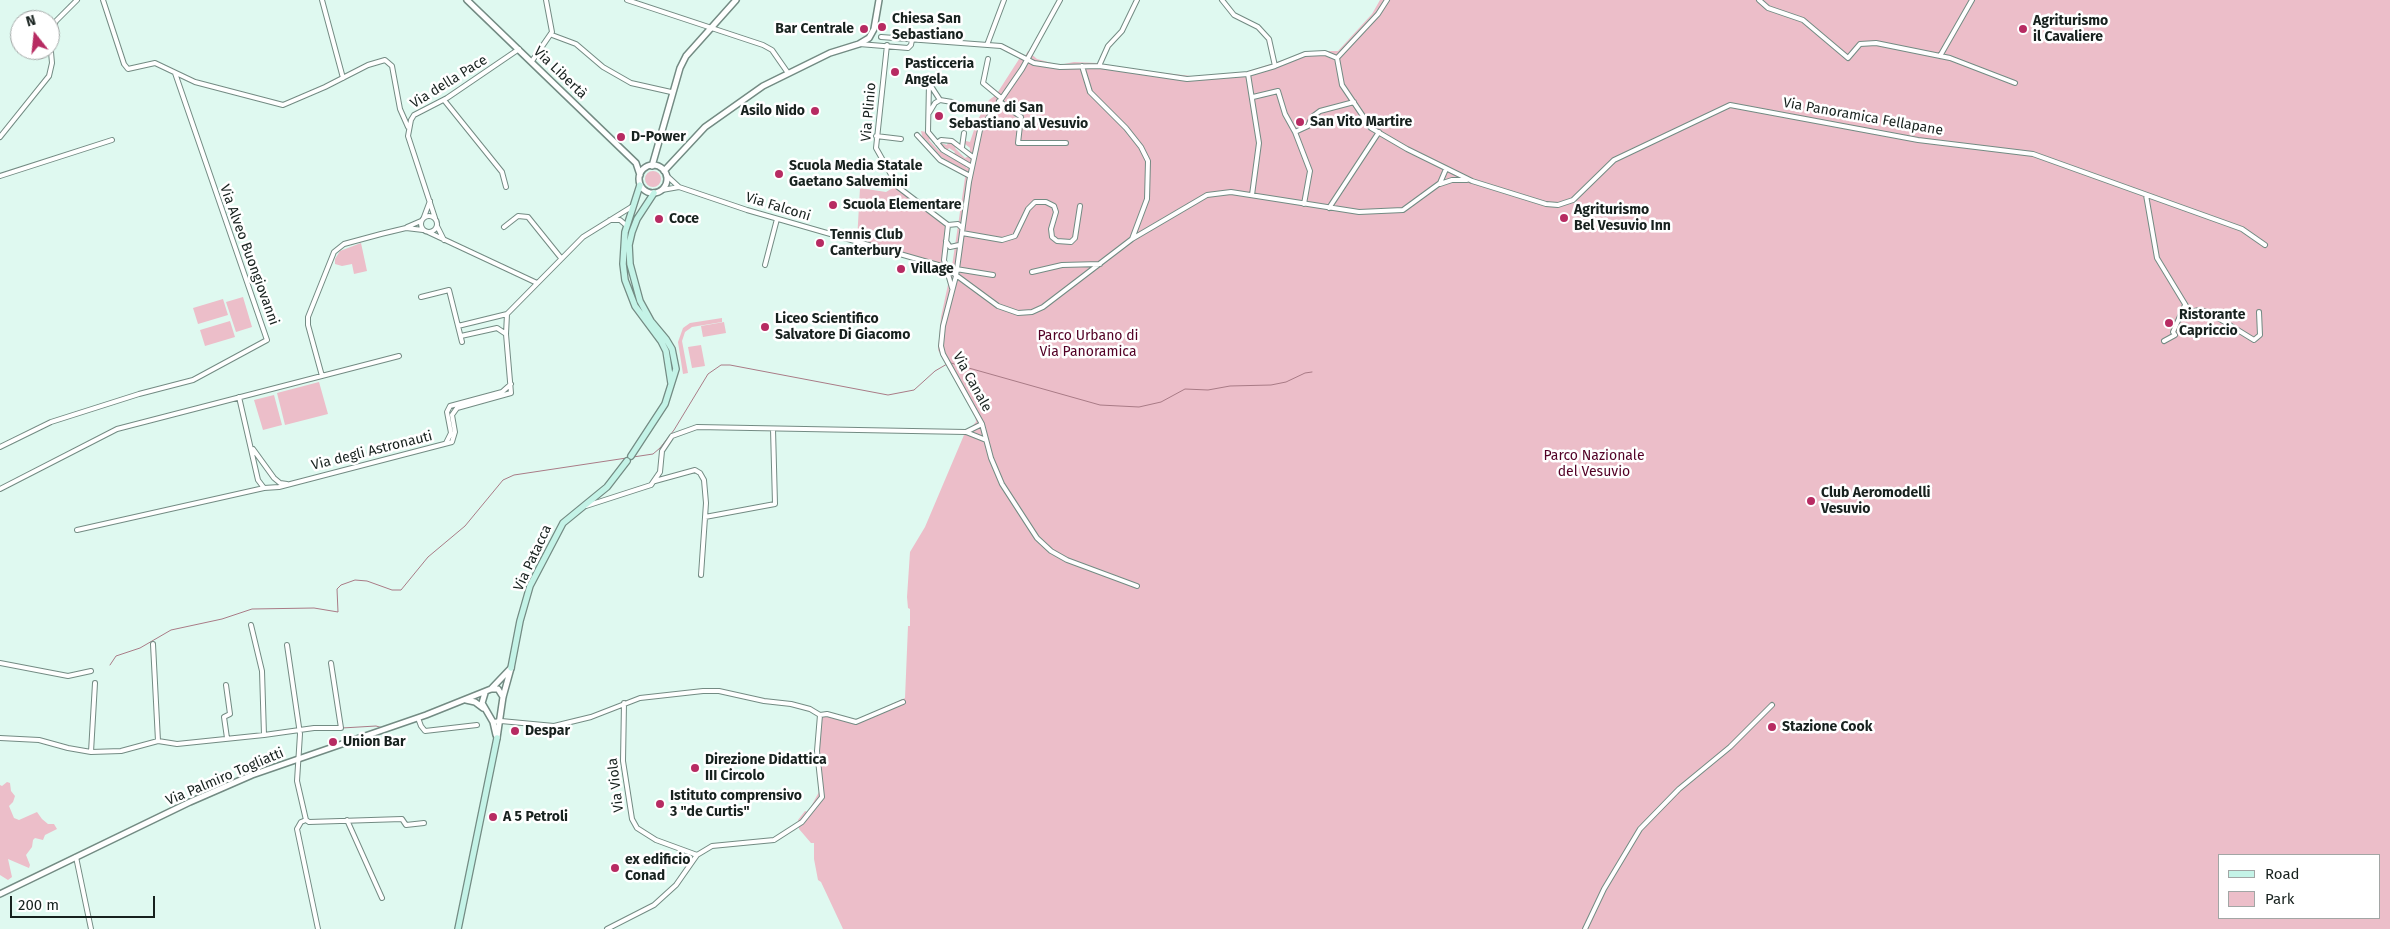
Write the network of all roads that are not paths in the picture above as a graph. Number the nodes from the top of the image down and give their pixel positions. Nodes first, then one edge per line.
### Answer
1 (77, 0) edge
2 (104, 0) edge
3 (322, 0) edge
4 (467, 0) edge
5 (546, 0) edge
6 (630, 0) edge
7 (736, 0) edge
8 (880, 0) edge
9 (1004, 0) edge
10 (1060, 0) edge
11 (1138, 0) edge
12 (1222, 0) edge
13 (1387, 0) edge
14 (1759, 0) edge
15 (1972, 0) edge
16 (60, 17) edge
17 (711, 29) junction
18 (873, 32) junction
19 (552, 35) junction
20 (880, 38) junction
21 (912, 40) junction
22 (859, 44) junction
23 (887, 45) junction
24 (988, 46) junction
25 (519, 49) junction
26 (1940, 56) junction
27 (1337, 58) junction
28 (988, 59) dead end
29 (1027, 59) junction
30 (52, 60) edge
31 (532, 61) junction
32 (1082, 66) junction
33 (1099, 66) junction
34 (1275, 66) junction
35 (175, 73) junction
36 (788, 73) junction
37 (1248, 74) junction
38 (344, 78) junction
39 (2015, 83) dead end
40 (671, 92) junction
41 (1254, 97) junction
42 (444, 100) junction
43 (940, 100) junction
44 (1000, 100) junction
45 (952, 102) dead end
46 (1354, 102) junction
47 (928, 114) junction
48 (408, 127) junction
49 (1295, 132) junction
50 (1379, 132) junction
51 (964, 133) dead end
52 (917, 135) dead end
53 (0, 136) edge
54 (876, 136) junction
55 (901, 139) dead end
56 (112, 140) dead end
57 (937, 143) junction
58 (1066, 143) dead end
59 (962, 147) junction
60 (974, 158) junction
61 (636, 163) junction
62 (650, 166) junction
63 (972, 167) junction
64 (1446, 169) junction
65 (665, 173) junction
66 (640, 175) junction
67 (0, 176) edge
68 (970, 176) junction
69 (1472, 181) junction
70 (640, 185) junction
71 (1438, 185) junction
72 (506, 187) dead end
73 (679, 187) junction
74 (662, 190) junction
75 (654, 193) junction
76 (1252, 195) junction
77 (2146, 195) junction
78 (430, 201) junction
79 (635, 204) junction
80 (1304, 204) junction
81 (1080, 206) dead end
82 (1329, 208) junction
83 (435, 218) junction
84 (423, 219) junction
85 (777, 219) junction
86 (608, 221) junction
87 (948, 225) junction
88 (437, 226) junction
89 (627, 226) junction
90 (504, 227) dead end
91 (406, 228) junction
92 (426, 231) junction
93 (962, 231) junction
94 (1132, 239) junction
95 (444, 240) junction
96 (946, 241) junction
97 (959, 245) junction
98 (2265, 245) dead end
99 (944, 252) junction
100 (958, 254) junction
101 (561, 258) junction
102 (1100, 264) junction
103 (765, 265) dead end
104 (945, 267) junction
105 (957, 267) junction
106 (1032, 272) dead end
107 (993, 275) dead end
108 (956, 276) junction
109 (537, 283) junction
110 (952, 288) junction
111 (421, 297) dead end
112 (2186, 305) junction
113 (2259, 312) dead end
114 (507, 314) junction
115 (488, 320) junction
116 (458, 326) junction
117 (488, 330) junction
118 (506, 334) junction
119 (461, 336) junction
120 (2164, 341) dead end
121 (462, 342) dead end
122 (399, 356) dead end
123 (322, 376) junction
124 (669, 393) junction
125 (239, 397) junction
126 (982, 424) junction
127 (773, 429) junction
128 (966, 432) junction
129 (986, 440) junction
130 (251, 446) junction
131 (0, 447) edge
132 (655, 481) junction
133 (289, 484) junction
134 (264, 488) junction
135 (0, 489) edge
136 (578, 508) junction
137 (705, 517) junction
138 (77, 530) dead end
139 (701, 575) dead end
140 (1137, 586) dead end
141 (251, 625) dead end
142 (152, 644) dead end
143 (287, 645) dead end
144 (0, 662) edge
145 (331, 663) dead end
146 (511, 668) junction
147 (91, 671) dead end
148 (95, 683) dead end
149 (226, 685) dead end
150 (489, 690) junction
151 (503, 697) junction
152 (466, 700) junction
153 (903, 702) dead end
154 (624, 703) junction
155 (1772, 705) dead end
156 (502, 708) junction
157 (485, 710) junction
158 (820, 715) junction
159 (418, 718) junction
160 (500, 721) junction
161 (493, 722) junction
162 (477, 725) dead end
163 (300, 730) junction
164 (264, 735) junction
165 (0, 738) edge
166 (227, 738) junction
167 (497, 738) junction
168 (158, 741) junction
169 (92, 752) junction
170 (298, 759) junction
171 (306, 820) junction
172 (347, 820) junction
173 (424, 823) dead end
174 (697, 855) junction
175 (76, 857) junction
176 (0, 894) edge
177 (382, 898) dead end
178 (92, 929) edge
179 (318, 929) edge
180 (458, 929) edge
181 (607, 929) edge
182 (1585, 929) edge

1 - 16 street
2 - 35 street
3 - 38 street
4 - 25 street, Via Libertà
5 - 19 street
6 - 17 street
7 - 17 street
8 - 18 street
9 - 24 street
10 - 29 street, Via Canale
11 - 33 street
12 - 34 street
13 - 27 street
14 - 26 street
15 - 26 street
17 - 36 street
17 - 40 street
18 - 20 street
18 - 22 street
19 - 31 street
19 - 40 street
20 - 21 street
20 - 23 street
21 - 23 street
21 - 24 street
22 - 23 street
22 - 36 street
23 - 54 street, Via Plinio
24 - 29 street
25 - 31 street, Via Libertà
25 - 42 street, Via della Pace
26 - 39 street
27 - 34 street
27 - 46 street
28 - 44 street
29 - 32 street
29 - 44 street, Via Canale
30 - 53 street
31 - 61 street, Via Libertà
32 - 33 street
32 - 94 street
33 - 37 street
34 - 37 street
35 - 38 street
35 - 131 street, Via Alveo Buongiovanni
36 - 65 street
37 - 41 street
38 - 48 street
40 - 62 street
41 - 49 street
41 - 76 street
42 - 48 street, Via della Pace
42 - 72 street
43 - 45 street
43 - 47 street
43 - 47 street
44 - 58 street
44 - 60 street, Via Canale
46 - 49 street
46 - 50 street
47 - 57 street
48 - 78 street, Via della Pace
49 - 80 street
50 - 64 street
50 - 82 street
51 - 59 street
52 - 68 street
54 - 55 street
54 - 87 street, Via Plinio
56 - 67 street
57 - 59 street
57 - 63 street
59 - 60 street
60 - 63 street, Via Canale
61 - 62 street
61 - 66 street, Via Libertà
62 - 65 street
62 - 66 street
63 - 68 street, Via Canale
64 - 69 street
64 - 71 street
65 - 73 street, Via Falconi
65 - 74 street
66 - 70 street
68 - 93 street, Via Canale
69 - 71 street
69 - 77 street, Via Panoramica Fellapane
70 - 75 street
70 - 79 main road
71 - 82 street
73 - 74 street, Via Falconi
73 - 85 street, Via Falconi
74 - 75 street
75 - 124 main road
76 - 80 street
76 - 94 street
77 - 98 street, Via Panoramica Fellapane
77 - 112 street
78 - 83 street, Via della Pace
78 - 84 street
79 - 86 street
79 - 89 main road
80 - 82 street
81 - 93 street, Via Plinio
83 - 84 street
83 - 88 street, Via della Pace
84 - 91 street
84 - 92 street
85 - 103 street
85 - 104 street, Via Falconi
86 - 89 street
86 - 101 street
87 - 93 street, Via Plinio
87 - 96 street
88 - 92 street
88 - 95 street, Via della Pace
89 - 124 main road
90 - 101 street
91 - 92 street
91 - 123 street
92 - 95 street
93 - 97 street, Via Canale
94 - 102 street
95 - 109 street
96 - 97 street
96 - 99 street
97 - 100 street, Via Canale
99 - 100 street
99 - 104 street
100 - 105 street, Via Canale
101 - 109 street
102 - 106 street
102 - 108 street
104 - 105 street
104 - 108 street, Via Falconi
104 - 110 street
105 - 107 street
105 - 108 street, Via Canale
108 - 110 street, Via Canale
109 - 114 street
110 - 126 street, Via Canale
111 - 116 street
112 - 113 street
112 - 120 street
114 - 115 street
114 - 118 street
115 - 116 street
115 - 117 street
116 - 119 street
117 - 118 street
117 - 119 street
118 - 133 street, Via degli Astronauti
119 - 121 street
122 - 123 street
123 - 125 street
124 - 136 main road, Via Patacca
125 - 130 street
125 - 135 street
126 - 128 street
126 - 129 street, Via Canale
127 - 128 street
127 - 132 street
127 - 137 street
128 - 129 street
129 - 140 street, Via Canale
130 - 133 street
130 - 134 street
132 - 136 street
132 - 137 street
133 - 134 street, Via degli Astronauti
134 - 138 street, Via degli Astronauti
136 - 146 main road, Via Patacca
137 - 139 street
141 - 164 street
142 - 168 street
143 - 163 street
144 - 147 street
145 - 163 street
146 - 150 street
146 - 151 street, Via Patacca
148 - 169 street
149 - 166 street
150 - 151 street
150 - 152 street, Via Palmiro Togliatti
150 - 157 street
151 - 156 street
152 - 157 street
152 - 159 street, Via Palmiro Togliatti
153 - 158 street
154 - 158 street
154 - 160 street
154 - 174 street, Via Viola
155 - 182 street
156 - 157 street
156 - 160 street
157 - 161 street
158 - 174 street
159 - 162 street
159 - 170 street, Via Palmiro Togliatti
160 - 161 street
160 - 167 street
161 - 167 street
163 - 164 street
163 - 170 street
164 - 166 street
165 - 169 street
166 - 168 street
167 - 180 main road
168 - 169 street
170 - 171 street
170 - 175 street, Via Palmiro Togliatti
171 - 172 street
171 - 179 street
172 - 173 street
172 - 177 street
174 - 181 street
175 - 176 street, Via Palmiro Togliatti
175 - 178 street

